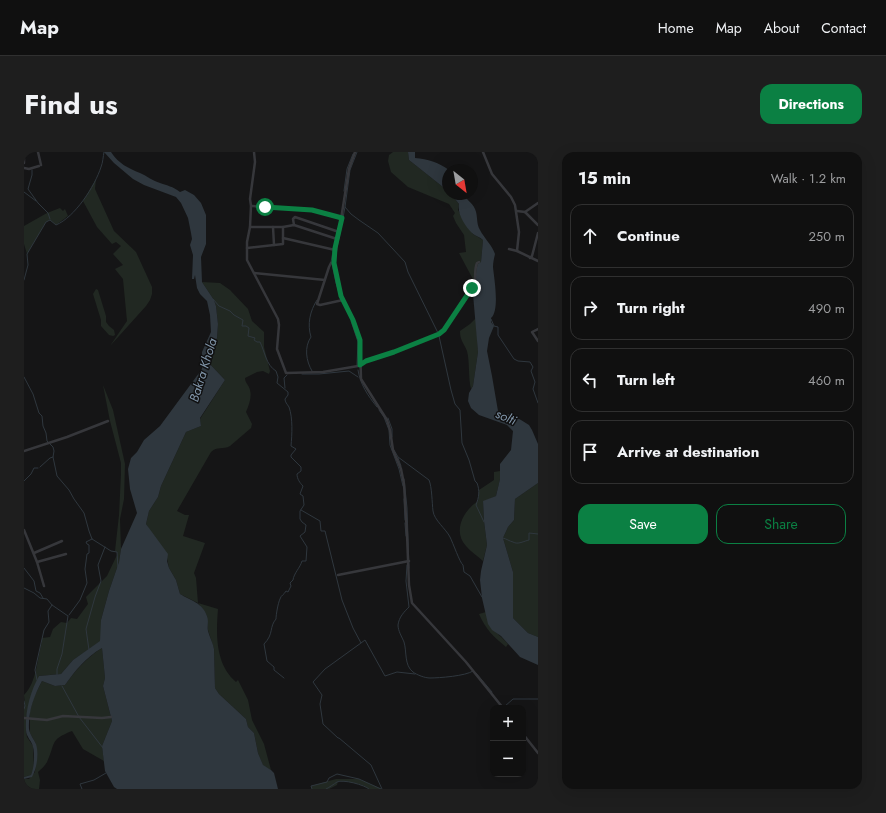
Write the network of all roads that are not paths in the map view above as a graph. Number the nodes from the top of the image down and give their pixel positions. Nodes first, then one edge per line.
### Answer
1 (38, 152) edge
2 (254, 152) edge
3 (355, 152) edge
4 (483, 152) edge
5 (24, 159) edge
6 (24, 163) edge
7 (24, 168) edge
8 (538, 203) edge
9 (251, 206) junction
10 (517, 211) junction
11 (525, 212) junction
12 (342, 218) junction
13 (538, 224) edge
14 (294, 225) junction
15 (250, 227) junction
16 (273, 227) junction
17 (283, 227) junction
18 (339, 232) junction
19 (538, 233) edge
20 (283, 238) junction
21 (337, 239) junction
22 (274, 245) junction
23 (247, 248) junction
24 (509, 249) dead end
25 (335, 250) junction
26 (517, 251) junction
27 (530, 258) junction
28 (538, 261) edge
29 (334, 262) junction
30 (479, 262) dead end
31 (254, 273) junction
32 (325, 280) junction
33 (343, 300) junction
34 (538, 329) edge
35 (538, 342) edge
36 (360, 365) junction
37 (108, 421) dead end
38 (24, 451) edge
39 (24, 530) edge
40 (62, 541) dead end
41 (34, 553) junction
42 (66, 554) dead end
43 (409, 561) junction
44 (37, 562) junction
45 (338, 575) dead end
46 (44, 586) dead end
47 (500, 705) edge
48 (111, 717) dead end
49 (24, 718) edge
50 (526, 738) edge
51 (538, 753) edge

1 - 7 street
2 - 9 street
3 - 12 street
4 - 10 street
5 - 6 street
8 - 11 street
9 - 12 street
9 - 15 street
10 - 11 street
10 - 26 street
11 - 13 street
12 - 18 street
14 - 17 street
14 - 18 street
14 - 21 street
15 - 16 street
15 - 23 street
16 - 17 street
16 - 22 street
17 - 20 street
18 - 21 street
19 - 27 street
20 - 22 street
20 - 25 street
21 - 25 street
22 - 23 street
23 - 31 street
24 - 26 street
25 - 29 street
26 - 27 street
27 - 28 street
29 - 32 street
29 - 33 street
30 - 36 street
31 - 32 street
31 - 36 street
32 - 33 street
33 - 36 street
34 - 35 street
36 - 43 street
37 - 38 street
39 - 41 street
40 - 41 street
41 - 44 street
42 - 44 street
43 - 45 street
43 - 47 street
44 - 46 street
48 - 49 street
50 - 51 street

